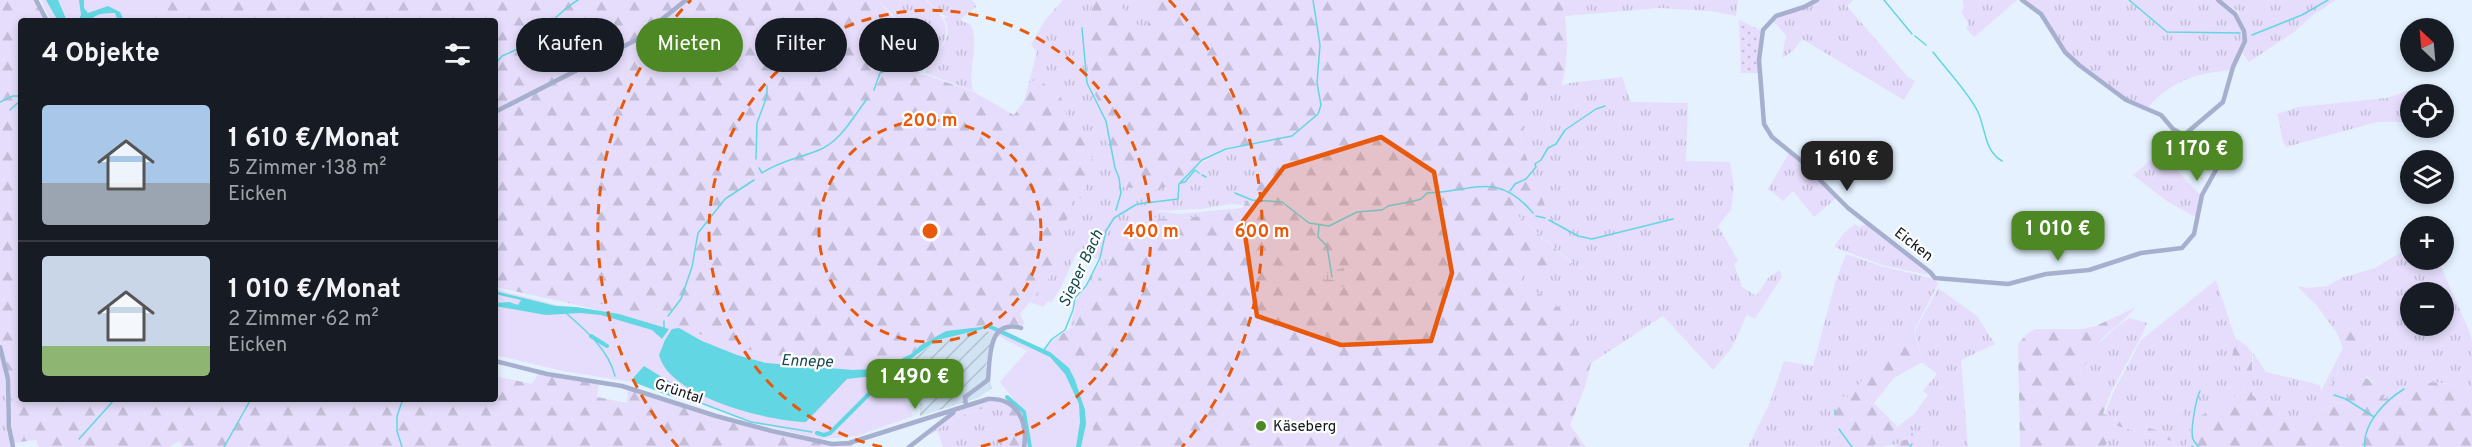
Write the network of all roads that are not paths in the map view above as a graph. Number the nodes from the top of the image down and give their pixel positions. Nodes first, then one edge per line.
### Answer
1 (36, 0) edge
2 (686, 0) edge
3 (1817, 0) edge
4 (2022, 0) edge
5 (2218, 0) edge
6 (45, 18) edge
7 (498, 110) edge
8 (2190, 131) junction
9 (1020, 328) dead end
10 (0, 347) edge
11 (498, 362) edge
12 (966, 406) junction
13 (954, 410) junction
14 (13, 447) edge
15 (909, 447) edge
16 (1024, 447) edge

1 - 6 street
2 - 7 street
3 - 8 street, Eicken
4 - 8 street
5 - 8 street
9 - 12 street
10 - 14 street
11 - 13 street, Grüntal
12 - 13 street, Grüntal
12 - 16 street, Grüntal
13 - 15 street

